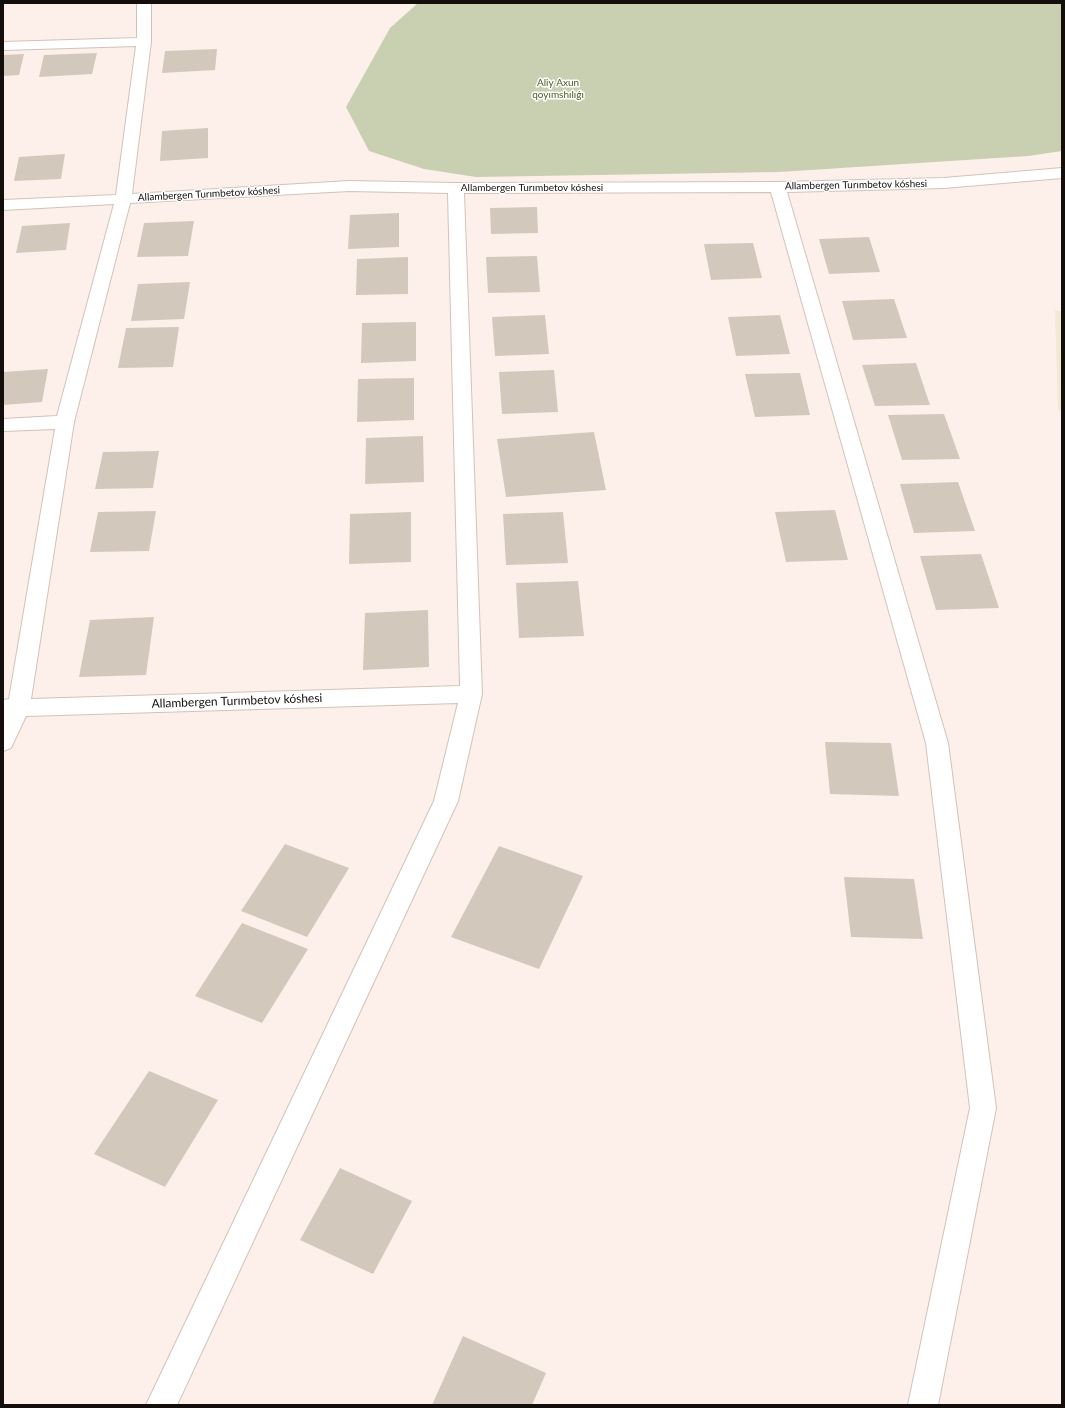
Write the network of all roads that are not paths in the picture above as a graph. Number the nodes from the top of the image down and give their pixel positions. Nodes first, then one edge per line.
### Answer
1 (144, 3) edge
2 (144, 42) junction
3 (3, 46) edge
4 (1062, 173) edge
5 (778, 187) junction
6 (456, 188) junction
7 (123, 200) junction
8 (3, 204) edge
9 (65, 422) junction
10 (3, 425) edge
11 (471, 694) junction
12 (11, 708) edge
13 (3, 742) edge
14 (161, 1405) edge
15 (923, 1405) edge

1 - 2 street
2 - 3 street
2 - 7 street
4 - 5 street, Allambergen Turımbetov kóshesi
5 - 6 street, Allambergen Turımbetov kóshesi
5 - 15 street
6 - 7 street, Allambergen Turımbetov kóshesi
6 - 11 street
7 - 8 street, Allambergen Turımbetov kóshesi
7 - 9 street
9 - 10 street
9 - 12 street
11 - 12 street, Allambergen Turımbetov kóshesi
11 - 14 street
12 - 13 street

